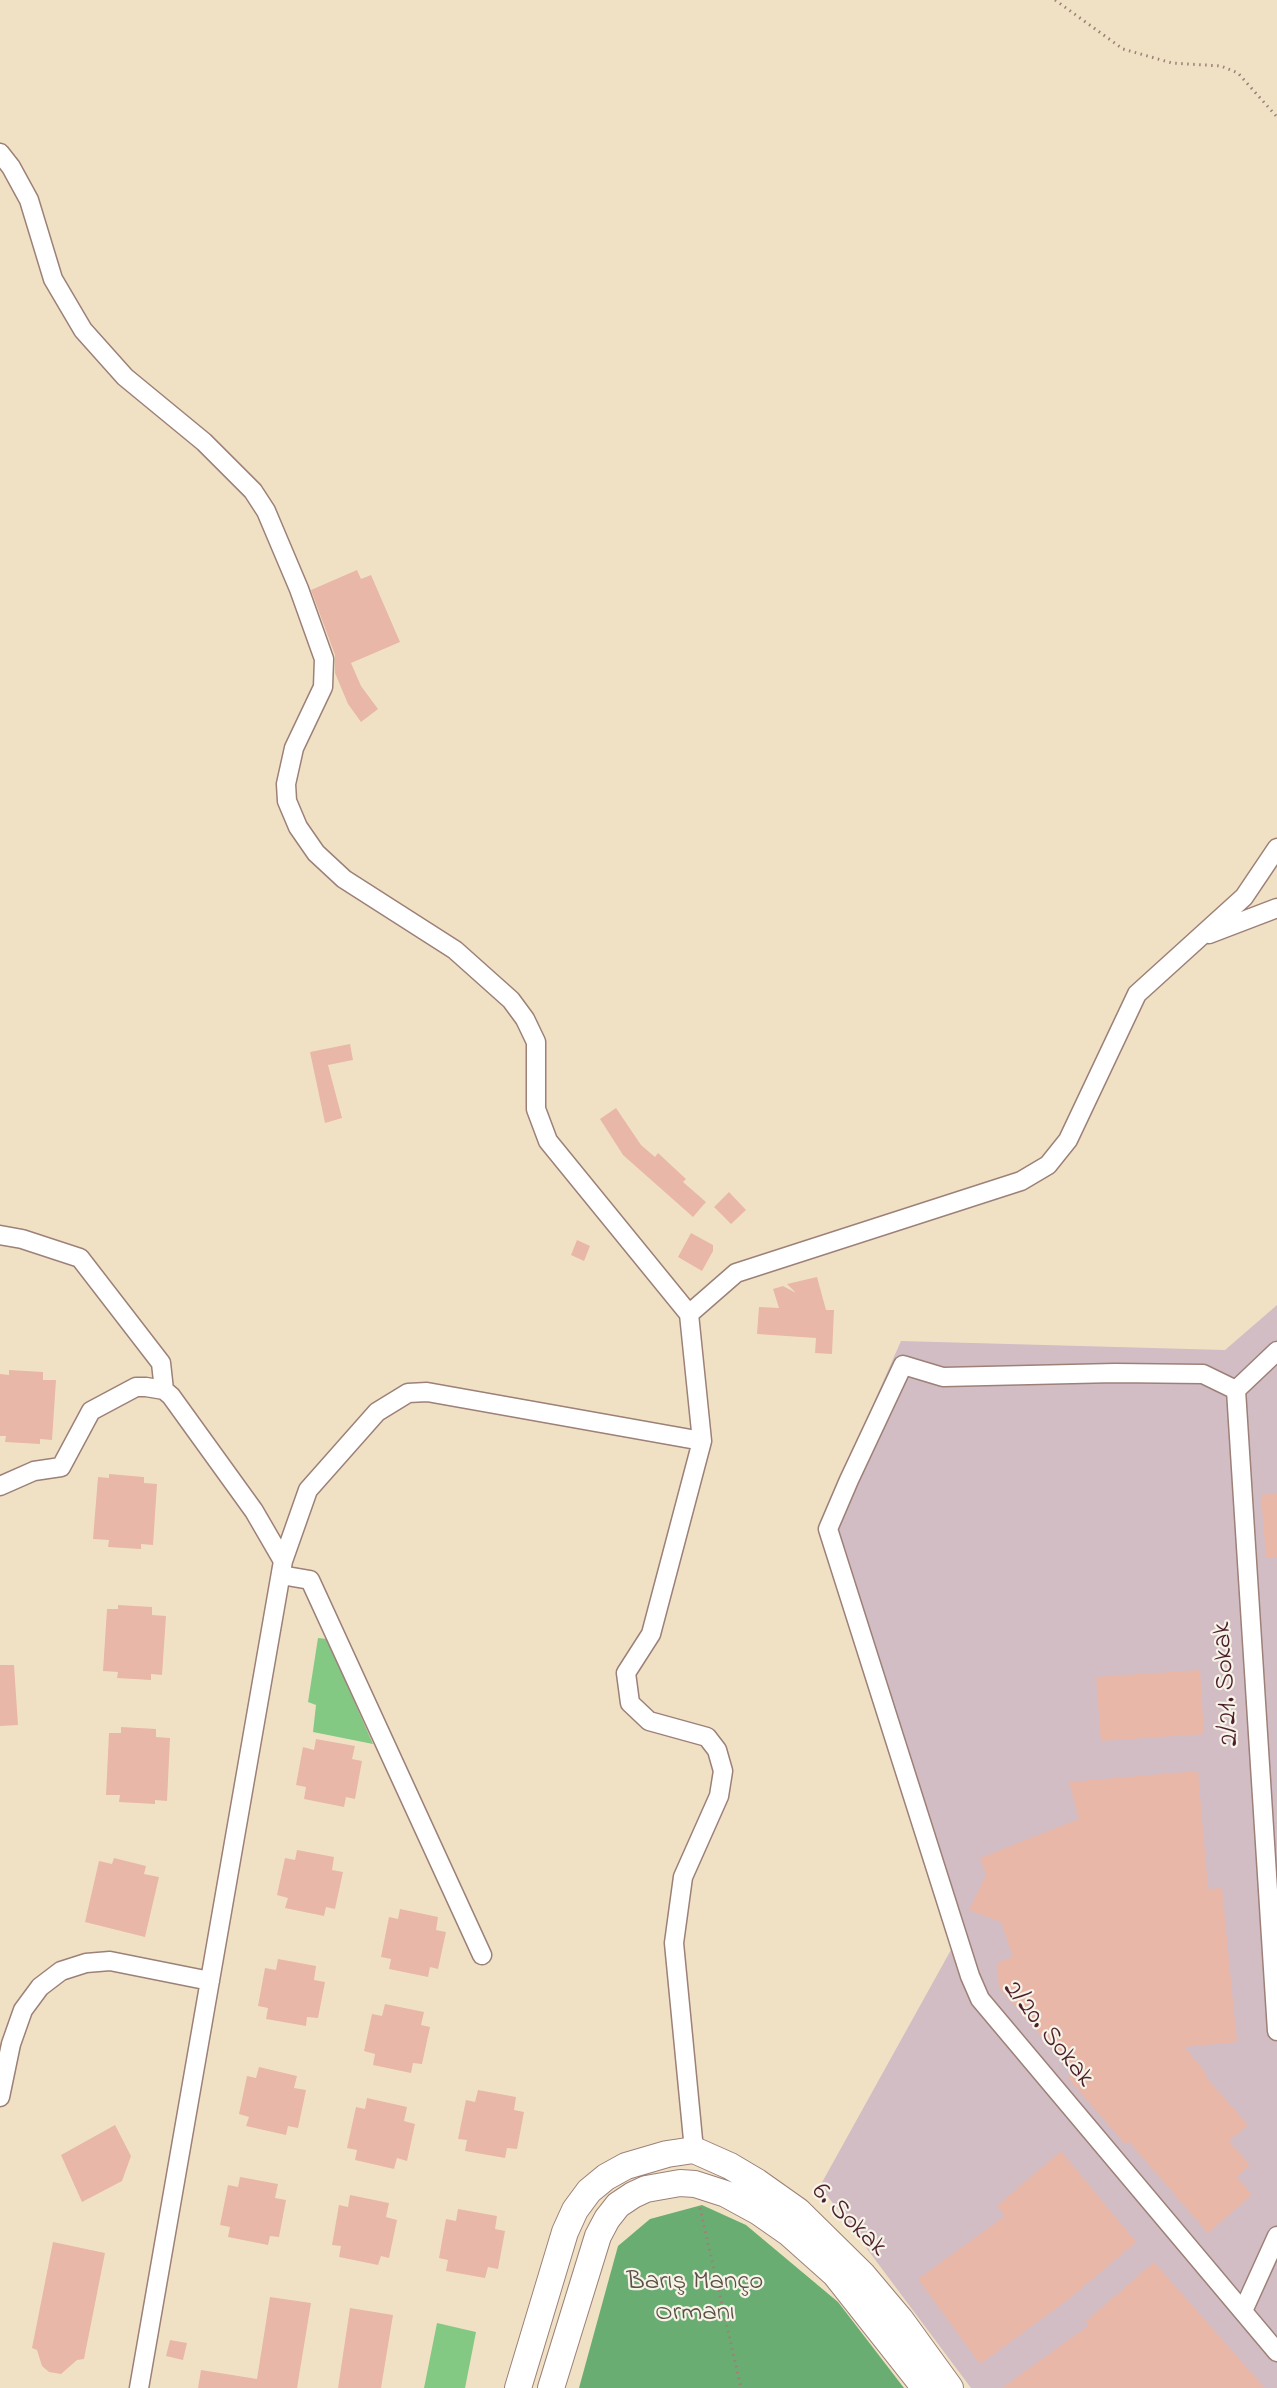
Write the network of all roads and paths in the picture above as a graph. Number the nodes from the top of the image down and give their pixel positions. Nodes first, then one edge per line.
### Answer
1 (1055, 0) edge
2 (1277, 117) edge
3 (0, 153) edge
4 (1277, 848) edge
5 (1277, 908) edge
6 (1199, 938) junction
7 (0, 1235) edge
8 (689, 1314) junction
9 (1277, 1351) edge
10 (164, 1390) junction
11 (1236, 1390) junction
12 (702, 1441) junction
13 (0, 1486) edge
14 (282, 1568) junction
15 (482, 1955) dead end
16 (210, 1981) junction
17 (1277, 2031) edge
18 (0, 2097) edge
19 (694, 2151) junction
20 (687, 2183) junction
21 (1277, 2236) edge
22 (1243, 2311) junction
23 (1277, 2352) edge
24 (139, 2388) edge
25 (518, 2388) edge
26 (551, 2388) edge
27 (741, 2388) edge
28 (925, 2388) edge
29 (950, 2388) edge

1 - 2 path
3 - 8 street
4 - 6 street
5 - 6 street
6 - 8 street
7 - 10 street
8 - 12 street
9 - 11 street
10 - 13 street
10 - 14 street
11 - 17 street, 2/21. Sokak
11 - 22 street, 2/20. Sokak
12 - 14 street
12 - 19 street
14 - 15 street
14 - 16 street
16 - 18 street
16 - 24 street
19 - 25 main road, 6. Sokak
19 - 29 main road, 6. Sokak
20 - 26 main road
20 - 27 path
20 - 28 main road, 6. Sokak
21 - 22 street
22 - 23 street, 2/20. Sokak

